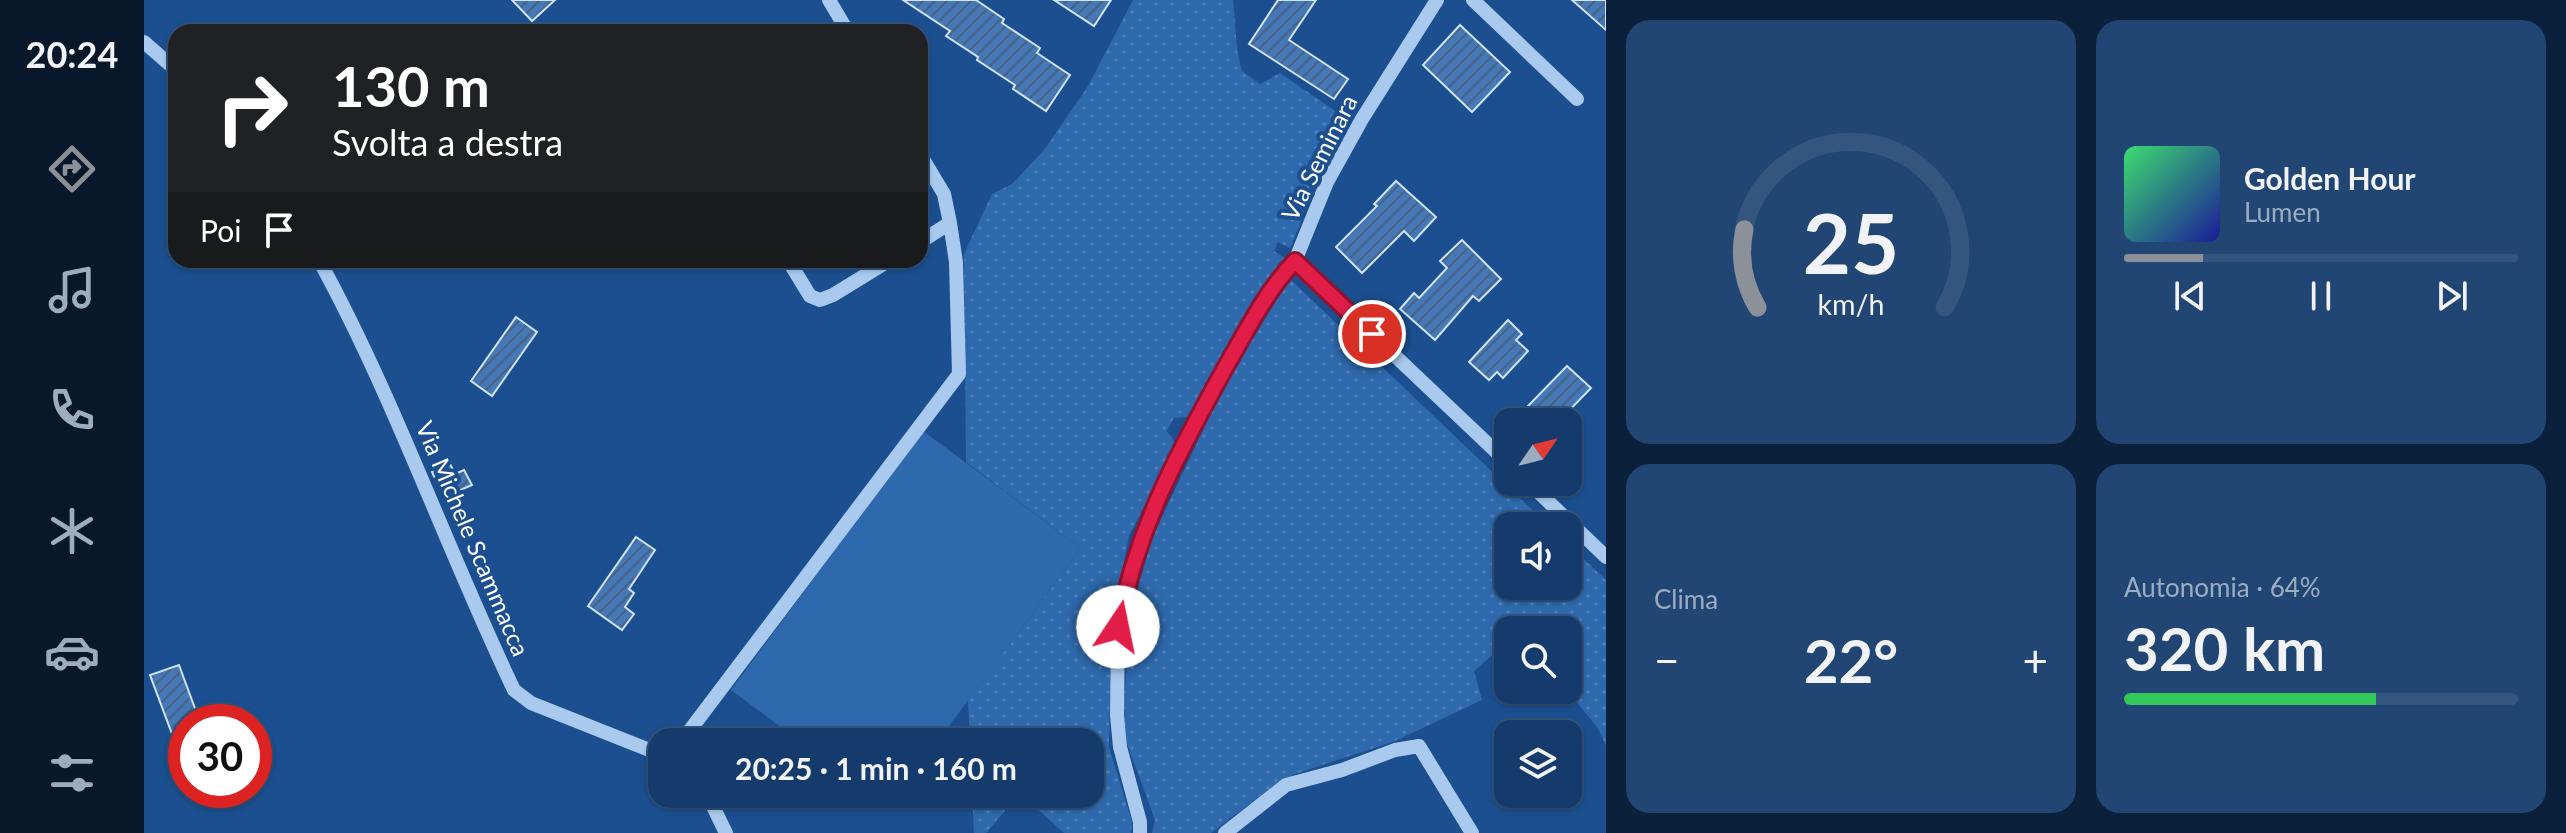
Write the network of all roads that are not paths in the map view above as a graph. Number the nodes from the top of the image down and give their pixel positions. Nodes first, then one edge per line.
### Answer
1 (829, 0) edge
2 (1437, 0) edge
3 (1473, 0) edge
4 (843, 24) edge
5 (144, 42) edge
6 (168, 63) edge
7 (1577, 99) dead end
8 (928, 167) edge
9 (950, 223) junction
10 (928, 237) edge
11 (1295, 261) junction
12 (323, 268) edge
13 (793, 268) edge
14 (877, 268) edge
15 (1494, 450) edge
16 (1543, 496) edge
17 (1606, 557) edge
18 (692, 728) edge
19 (648, 749) edge
20 (714, 808) edge
21 (726, 833) edge
22 (1140, 833) edge
23 (1225, 833) edge
24 (1472, 833) edge

1 - 4 street
2 - 11 street, Via Seminara
3 - 7 street
5 - 6 street
8 - 9 street
9 - 10 street
9 - 18 street
11 - 15 street
11 - 22 street, Via Seminara
12 - 19 street, Via Michele Scammacca
13 - 14 street
16 - 17 street
20 - 21 street
23 - 24 street

